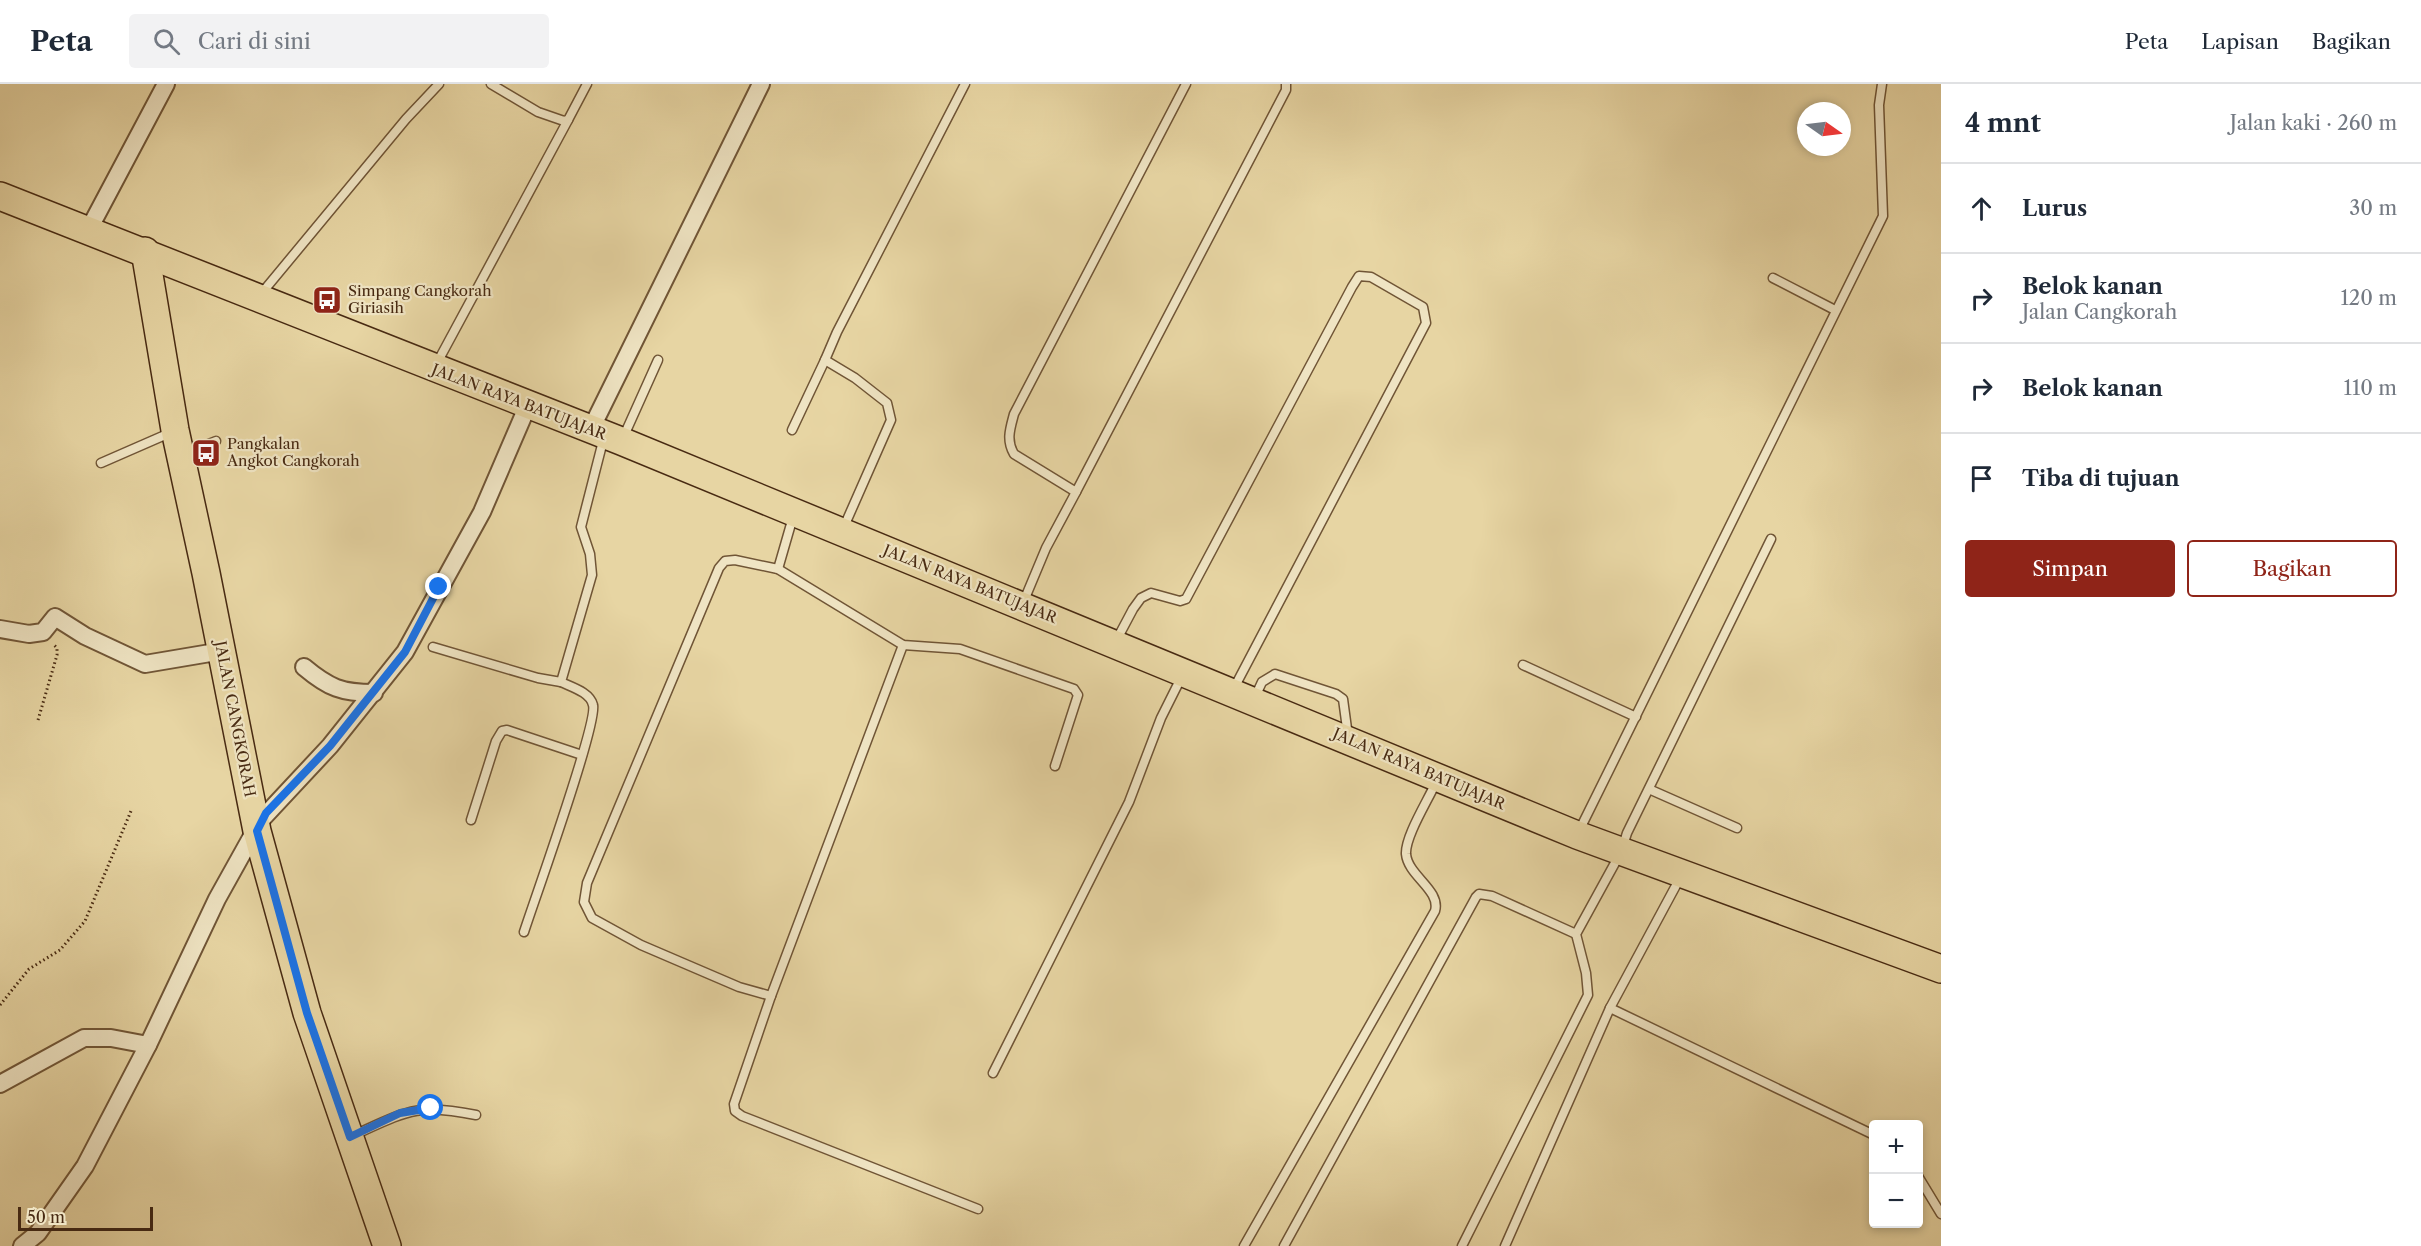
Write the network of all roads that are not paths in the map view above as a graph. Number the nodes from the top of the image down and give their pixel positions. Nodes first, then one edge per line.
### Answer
1 (166, 84) edge
2 (439, 84) edge
3 (491, 84) edge
4 (587, 84) edge
5 (761, 84) edge
6 (965, 84) edge
7 (1186, 84) edge
8 (1286, 84) edge
9 (1882, 84) edge
10 (568, 120) junction
11 (0, 196) edge
12 (88, 231) junction
13 (145, 251) junction
14 (1773, 278) dead end
15 (257, 298) junction
16 (1835, 310) junction
17 (658, 360) dead end
18 (825, 360) junction
19 (435, 369) junction
20 (528, 405) junction
21 (792, 430) dead end
22 (606, 435) junction
23 (216, 441) dead end
24 (178, 442) junction
25 (101, 463) dead end
26 (1076, 492) junction
27 (794, 512) junction
28 (841, 532) junction
29 (1772, 539) dead end
30 (778, 569) junction
31 (1022, 605) junction
32 (0, 628) edge
33 (1114, 644) junction
34 (903, 645) junction
35 (434, 648) dead end
36 (222, 651) junction
37 (1523, 665) dead end
38 (304, 667) dead end
39 (1184, 671) junction
40 (561, 682) junction
41 (374, 693) junction
42 (1243, 696) junction
43 (1636, 717) junction
44 (1348, 740) junction
45 (582, 755) junction
46 (1055, 765) dead end
47 (1437, 777) junction
48 (1651, 790) junction
49 (471, 820) dead end
50 (1737, 828) dead end
51 (257, 831) junction
52 (1577, 835) junction
53 (1621, 852) junction
54 (1682, 875) junction
55 (524, 932) dead end
56 (1576, 934) junction
57 (1941, 969) edge
58 (771, 996) junction
59 (1610, 1008) junction
60 (148, 1045) junction
61 (993, 1073) dead end
62 (0, 1084) edge
63 (477, 1115) dead end
64 (1869, 1133) edge
65 (350, 1137) junction
66 (1923, 1184) edge
67 (978, 1209) dead end
68 (1941, 1214) edge
69 (22, 1246) edge
70 (387, 1246) edge
71 (1244, 1246) edge
72 (1284, 1246) edge
73 (1462, 1246) edge
74 (1505, 1246) edge

1 - 12 street
2 - 15 lane
3 - 10 lane
4 - 10 lane
5 - 22 street
6 - 18 lane
7 - 26 lane
8 - 26 lane
9 - 16 lane
10 - 19 lane
11 - 12 main road, JALAN RAYA BATUJAJAR
12 - 13 main road, JALAN RAYA BATUJAJAR
13 - 15 main road, JALAN RAYA BATUJAJAR
13 - 24 main road, JALAN CANGKORAH
14 - 16 lane
15 - 19 main road, JALAN RAYA BATUJAJAR
16 - 43 lane
17 - 22 lane
18 - 21 lane
18 - 28 lane
19 - 20 main road, JALAN RAYA BATUJAJAR
20 - 22 main road, JALAN RAYA BATUJAJAR
20 - 41 street
22 - 27 main road, JALAN RAYA BATUJAJAR
22 - 40 lane
23 - 24 lane
24 - 25 lane
24 - 36 main road, JALAN CANGKORAH
26 - 31 lane
27 - 28 main road, JALAN RAYA BATUJAJAR
27 - 30 lane
28 - 31 main road, JALAN RAYA BATUJAJAR
29 - 48 lane
30 - 34 lane
30 - 58 lane
31 - 33 main road, JALAN RAYA BATUJAJAR
32 - 36 street
33 - 39 main road, JALAN RAYA BATUJAJAR
33 - 42 lane
34 - 46 lane
34 - 58 lane
35 - 40 lane
36 - 51 main road, JALAN CANGKORAH
37 - 43 lane
38 - 41 street
39 - 42 main road, JALAN RAYA BATUJAJAR
39 - 61 lane
40 - 45 lane
41 - 51 street
42 - 44 main road, JALAN RAYA BATUJAJAR
42 - 44 lane
43 - 52 lane
44 - 47 main road, JALAN RAYA BATUJAJAR
45 - 49 lane
45 - 55 lane
47 - 52 main road, JALAN RAYA BATUJAJAR
47 - 71 lane
48 - 50 lane
48 - 53 lane
51 - 60 street
51 - 65 main road, JALAN CANGKORAH
52 - 53 main road, JALAN RAYA BATUJAJAR
53 - 54 main road, JALAN RAYA BATUJAJAR
53 - 56 lane
54 - 57 main road, JALAN RAYA BATUJAJAR
54 - 59 lane
56 - 72 lane
56 - 73 lane
58 - 67 lane
59 - 64 lane
59 - 74 lane
60 - 62 street
60 - 69 street
63 - 65 lane
65 - 70 main road, JALAN CANGKORAH
66 - 68 lane

